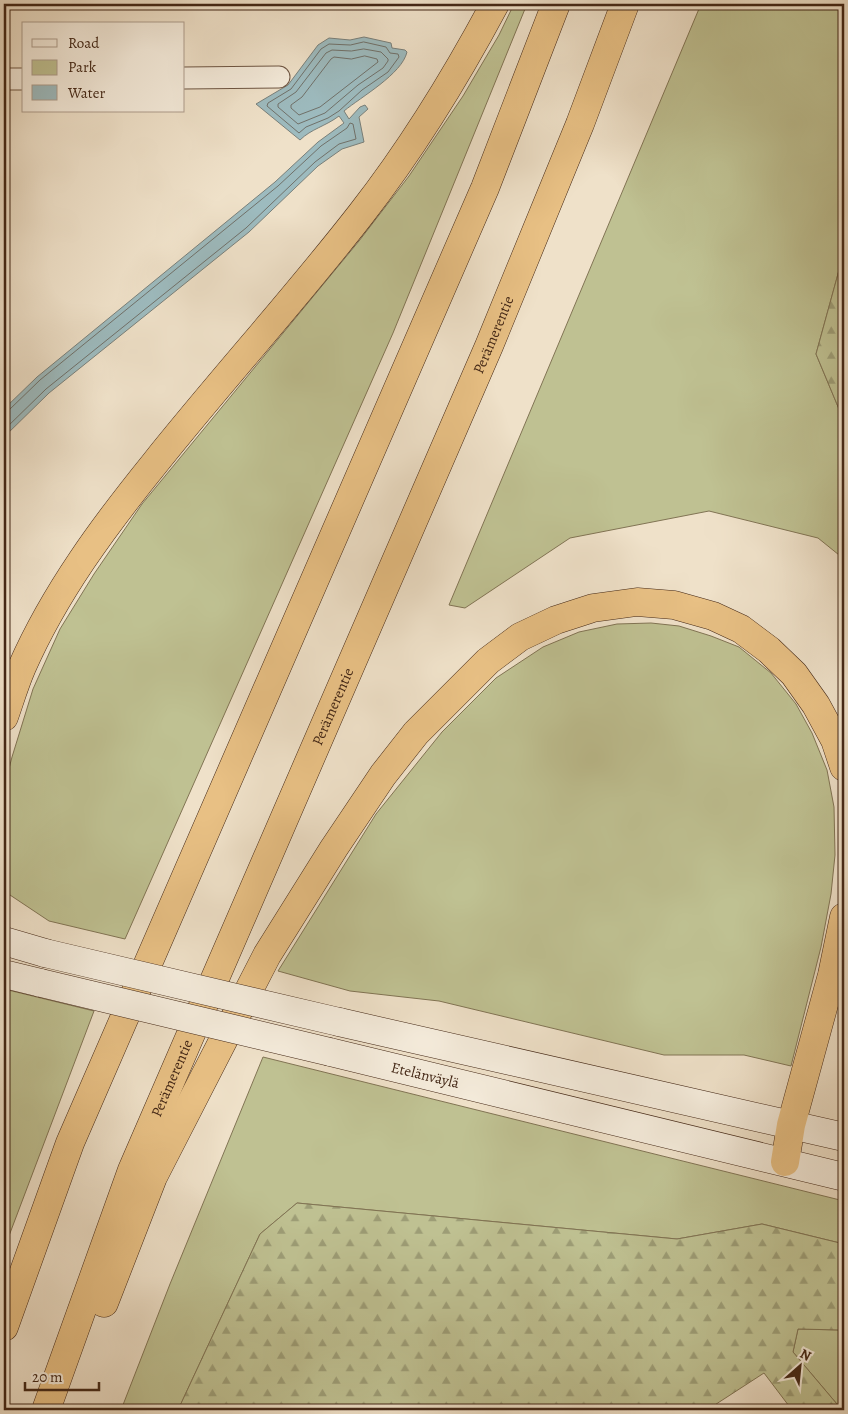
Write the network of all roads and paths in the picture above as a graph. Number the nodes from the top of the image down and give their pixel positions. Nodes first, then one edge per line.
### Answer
1 (495, 4) edge
2 (556, 4) edge
3 (625, 4) edge
4 (279, 77) dead end
5 (185, 78) edge
6 (4, 79) edge
7 (22, 79) edge
8 (4, 716) edge
9 (844, 767) edge
10 (844, 917) edge
11 (4, 942) edge
12 (4, 974) edge
13 (791, 1125) junction
14 (844, 1137) edge
15 (785, 1162) junction
16 (844, 1177) edge
17 (4, 1327) edge
18 (46, 1410) edge

1 - 8 highway
2 - 17 highway
3 - 18 highway, Perämerentie
4 - 5 street
6 - 7 street
9 - 18 highway
10 - 13 highway
11 - 13 main road, bridge
12 - 15 main road, Etelänväylä, bridge
13 - 14 main road
13 - 15 highway
15 - 16 main road, Etelänväylä

